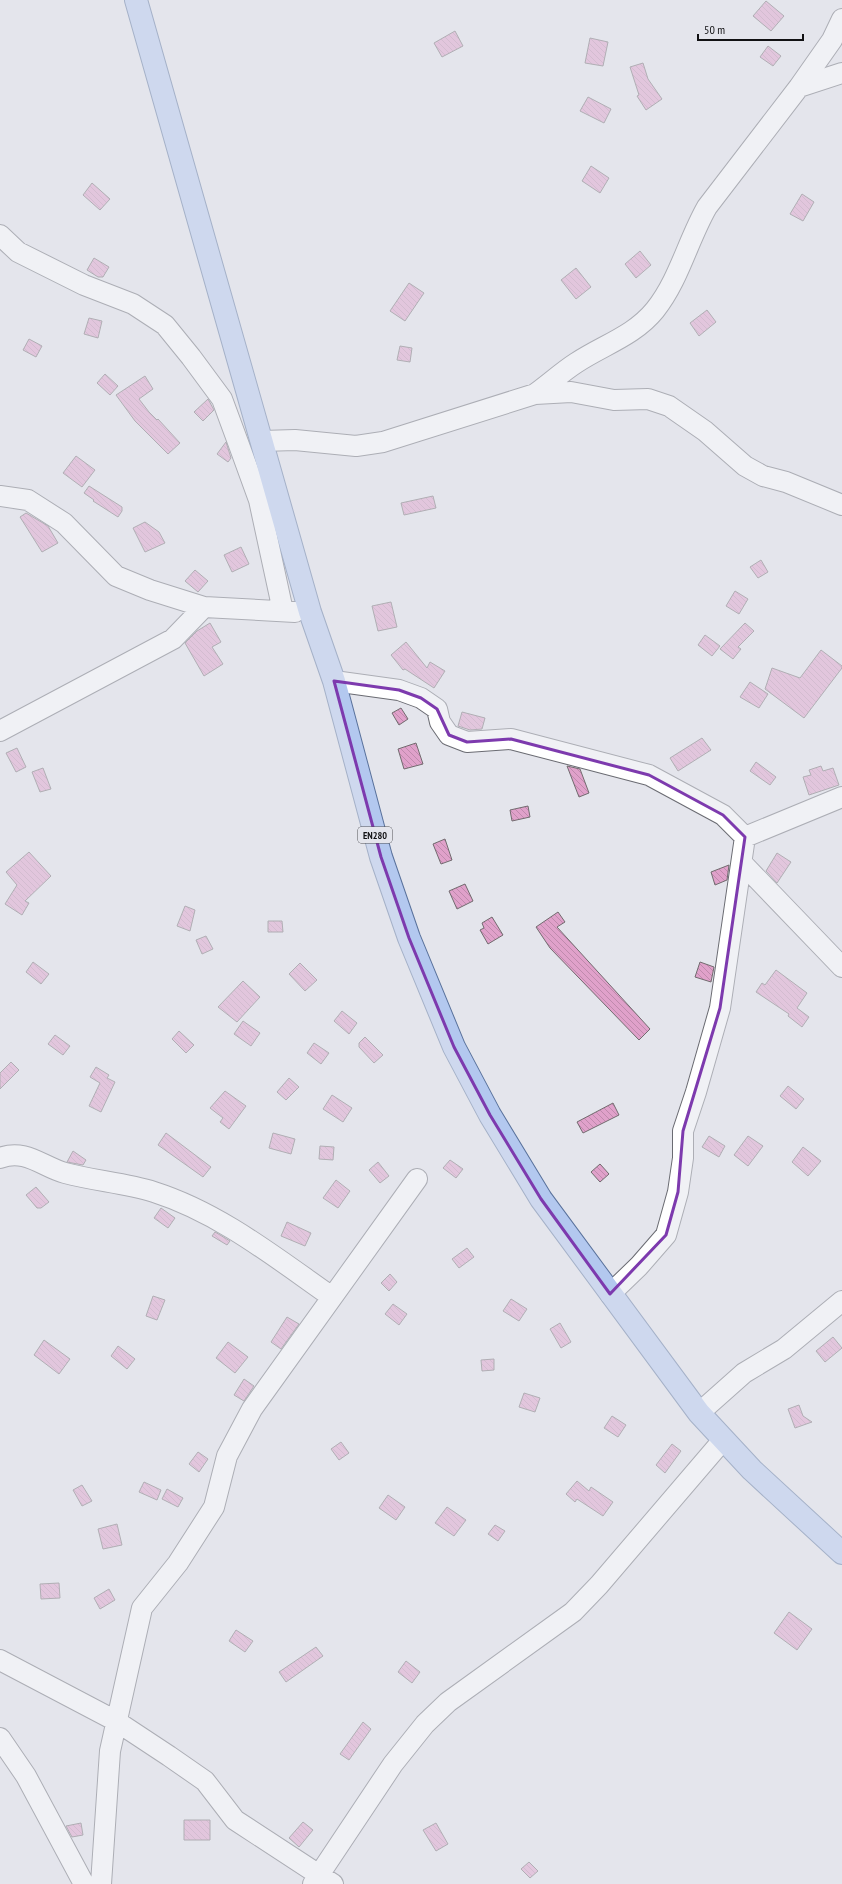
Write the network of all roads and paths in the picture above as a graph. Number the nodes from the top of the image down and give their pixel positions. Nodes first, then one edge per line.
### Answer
1 (136, 0) edge
2 (842, 19) edge
3 (842, 73) edge
4 (799, 87) junction
5 (0, 235) edge
6 (535, 394) junction
7 (262, 441) junction
8 (0, 496) edge
9 (842, 504) edge
10 (204, 607) junction
11 (283, 611) junction
12 (310, 612) junction
13 (334, 681) junction
14 (0, 731) edge
15 (842, 797) edge
16 (745, 837) junction
17 (742, 863) junction
18 (842, 967) edge
19 (0, 1158) edge
20 (416, 1179) dead end
21 (610, 1294) junction
22 (332, 1297) junction
23 (842, 1301) edge
24 (699, 1413) junction
25 (723, 1440) junction
26 (842, 1553) edge
27 (0, 1660) edge
28 (116, 1721) junction
29 (0, 1738) edge
30 (322, 1881) edge
31 (84, 1884) edge
32 (101, 1884) edge

1 - 7 main road, EN280
2 - 4 street
3 - 4 street
4 - 6 street
5 - 11 street
6 - 7 street
6 - 9 street
7 - 12 main road, EN280
8 - 10 street
10 - 11 street
10 - 14 street
11 - 12 street
12 - 13 main road, EN280
13 - 16 street
13 - 21 main road, EN280
15 - 16 street
16 - 17 street
17 - 18 street
17 - 21 street
19 - 22 street
20 - 22 street
21 - 24 main road, EN280
22 - 28 street
23 - 24 street
24 - 25 main road, EN280
25 - 26 main road, EN280
25 - 30 street
27 - 28 street
28 - 30 street
28 - 32 street
29 - 31 street

